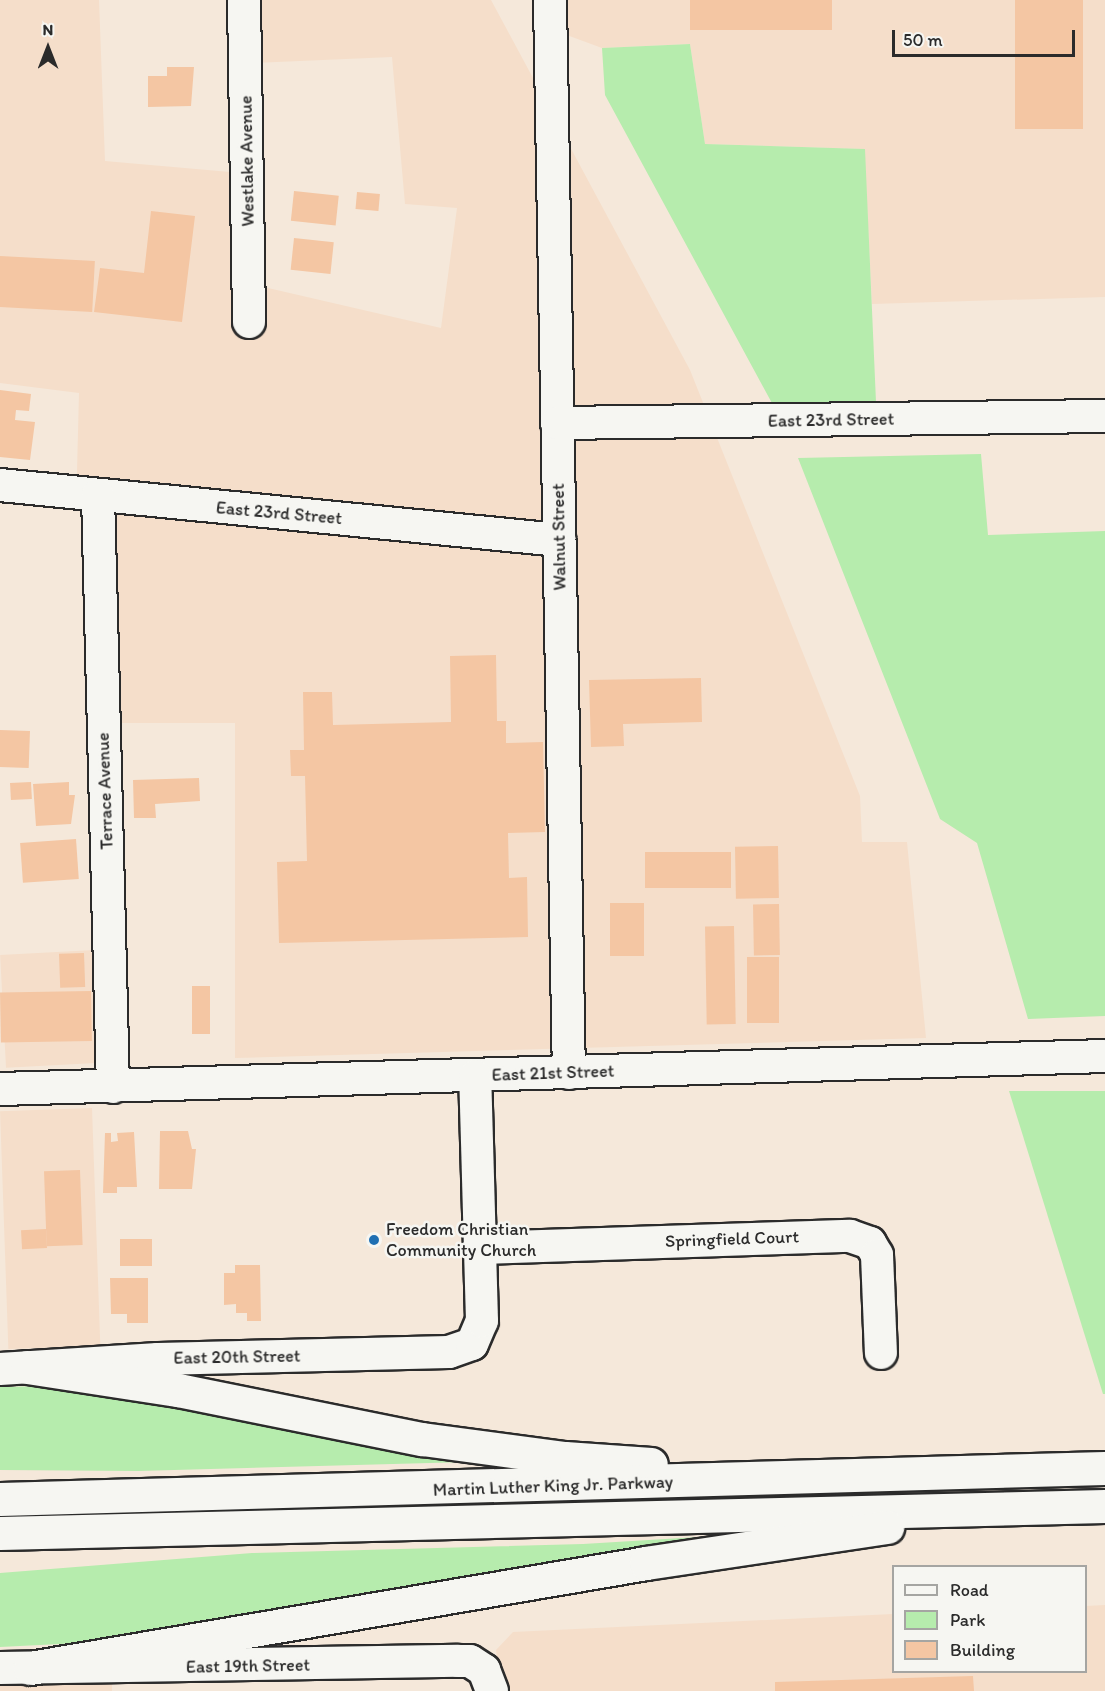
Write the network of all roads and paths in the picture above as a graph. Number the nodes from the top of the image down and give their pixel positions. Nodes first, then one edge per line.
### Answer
1 (244, 0) edge
2 (550, 0) edge
3 (249, 322) dead end
4 (1105, 416) edge
5 (557, 423) junction
6 (0, 485) edge
7 (98, 495) junction
8 (559, 540) junction
9 (1105, 1056) edge
10 (569, 1073) junction
11 (475, 1076) junction
12 (113, 1087) junction
13 (0, 1089) edge
14 (482, 1248) junction
15 (881, 1353) dead end
16 (14, 1368) edge
17 (1105, 1468) edge
18 (976, 1473) junction
19 (0, 1499) edge
20 (1105, 1506) edge
21 (976, 1508) junction
22 (0, 1533) edge
23 (15, 1668) edge
24 (490, 1684) edge

1 - 3 street, Westlake Avenue
2 - 5 street, Walnut Street
4 - 5 street, East 23rd Street
5 - 8 street, Walnut Street
6 - 7 street, East 23rd Street
7 - 8 street, East 23rd Street
7 - 12 street, Terrace Avenue
8 - 10 street, Walnut Street
9 - 10 street, East 21st Street
10 - 11 street, East 21st Street
11 - 12 street, East 21st Street
11 - 14 street
12 - 13 street, East 21st Street
14 - 15 street, Springfield Court
14 - 16 street, East 20th Street
16 - 18 highway
17 - 18 highway, Martin Luther King Jr. Parkway
18 - 19 highway, Martin Luther King Jr. Parkway
20 - 21 highway, Martin Luther King Jr. Parkway
21 - 22 highway, Martin Luther King Jr. Parkway
21 - 23 highway
23 - 24 street, East 19th Street

